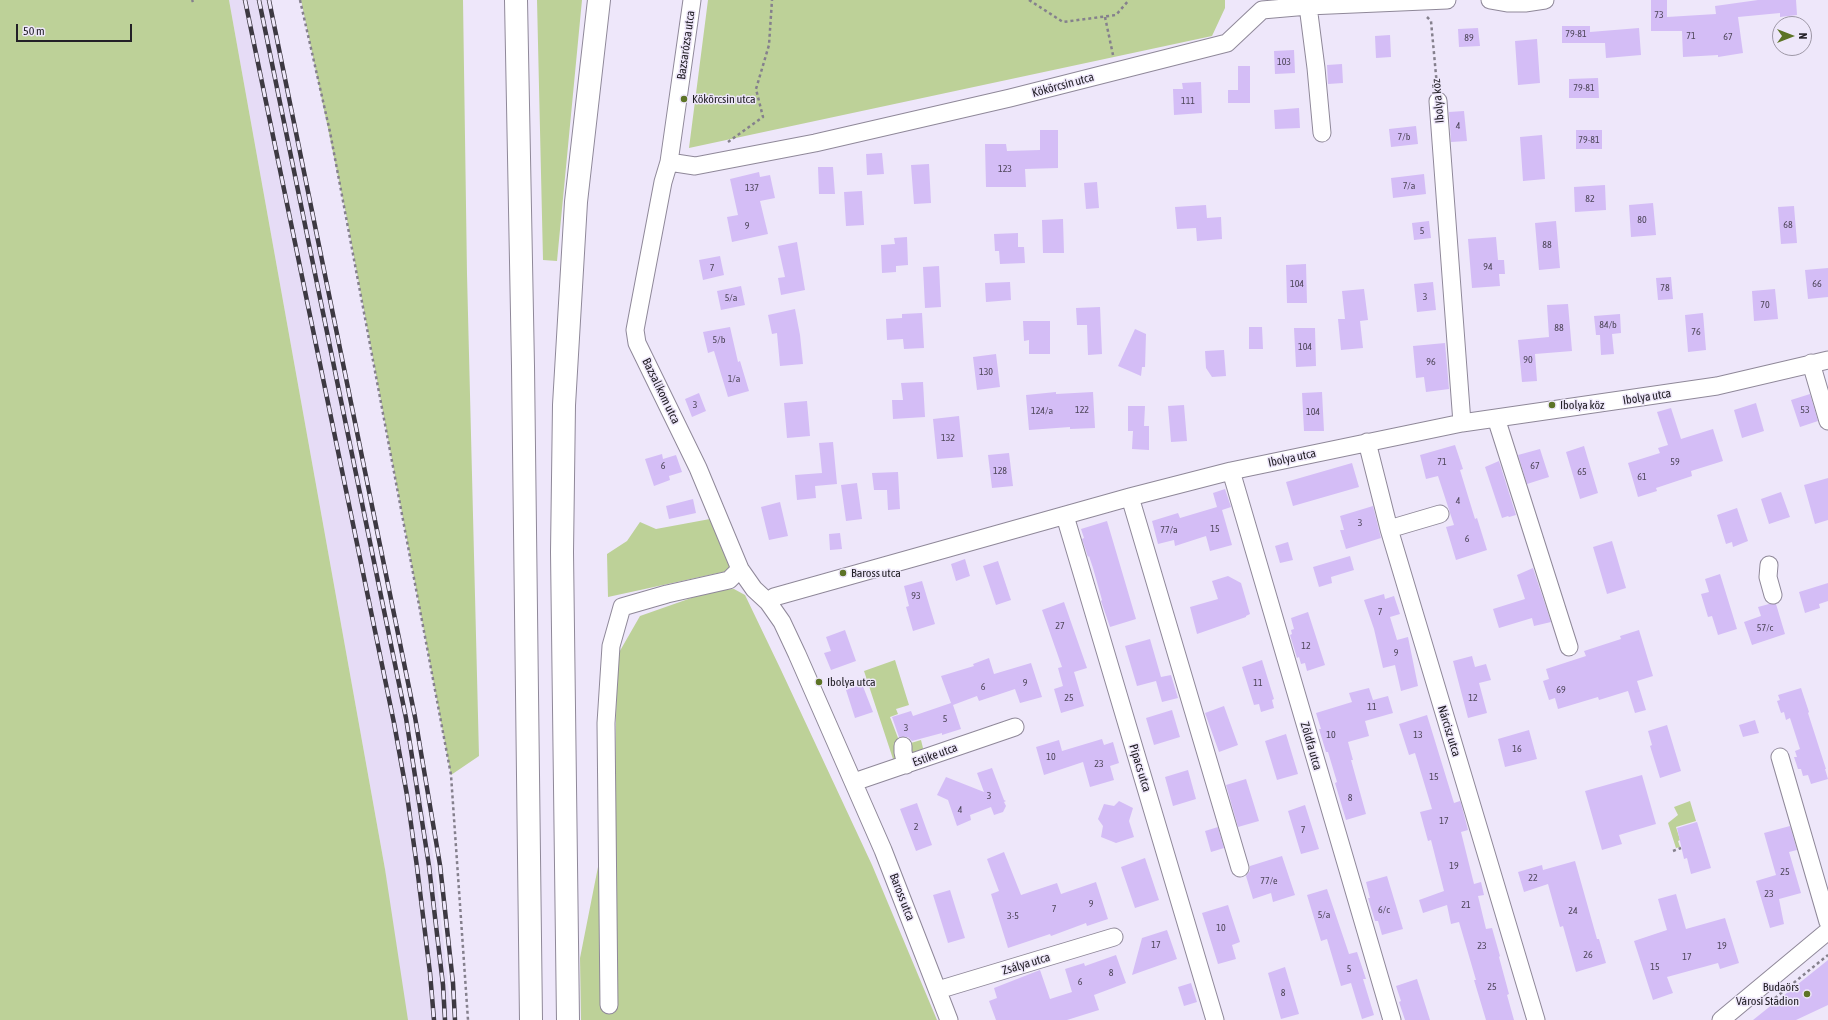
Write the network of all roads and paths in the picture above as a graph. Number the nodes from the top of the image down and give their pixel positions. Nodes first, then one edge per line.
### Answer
1 (300, 0) edge
2 (516, 0) edge
3 (599, 0) edge
4 (692, 0) edge
5 (772, 0) edge
6 (1029, 0) edge
7 (1129, 0) edge
8 (1447, 0) edge
9 (1490, 0) edge
10 (1545, 0) edge
11 (1412, 2) junction
12 (1262, 5) edge
13 (1308, 6) junction
14 (1105, 16) junction
15 (1116, 71) junction
16 (1438, 101) joint
17 (1322, 133) dead end
18 (726, 144) dead end
19 (669, 162) junction
20 (1828, 360) edge
21 (1811, 363) junction
22 (1496, 418) junction
23 (1828, 421) edge
24 (1462, 423) junction
25 (1367, 442) junction
26 (1231, 471) junction
27 (1130, 497) junction
28 (1440, 514) dead end
29 (1065, 516) junction
30 (1389, 529) junction
31 (1769, 565) dead end
32 (740, 569) junction
33 (1773, 595) dead end
34 (768, 602) junction
35 (1569, 647) dead end
36 (1015, 727) dead end
37 (903, 746) dead end
38 (1780, 757) dead end
39 (906, 765) junction
40 (854, 782) junction
41 (1681, 848) dead end
42 (1673, 851) dead end
43 (1240, 868) dead end
44 (1828, 922) edge
45 (1828, 931) edge
46 (1114, 937) dead end
47 (1828, 955) edge
48 (938, 990) junction
49 (1773, 1000) dead end
50 (609, 1004) dead end
51 (468, 1020) edge
52 (531, 1020) edge
53 (568, 1020) edge
54 (949, 1020) edge
55 (1215, 1020) edge
56 (1392, 1020) edge
57 (1536, 1020) edge
58 (1721, 1020) edge

1 - 51 path
2 - 52 highway
3 - 53 highway
4 - 19 street, Bazsarózsa utca
5 - 18 path
6 - 14 path
7 - 14 path
8 - 11 street, Kökörcsin utca
9 - 10 street
11 - 13 street, Kökörcsin utca
11 - 16 path, Ibolya köz
12 - 13 street, Kökörcsin utca
12 - 15 street, Kökörcsin utca
13 - 17 street
14 - 15 path
15 - 19 street, Kökörcsin utca
16 - 24 street, Ibolya köz
19 - 32 street, Bazsalikom utca
20 - 21 street, Ibolya utca
21 - 22 street, Ibolya utca
21 - 23 street
22 - 24 street, Ibolya utca
22 - 35 street
24 - 25 street, Ibolya utca
25 - 26 street, Ibolya utca
25 - 30 street, Nárcisz utca
26 - 27 street, Ibolya utca
26 - 56 street, Zöldfa utca
27 - 29 street, Ibolya utca
27 - 43 street
28 - 30 street
29 - 34 street, Ibolya utca
29 - 55 street, Pipacs utca
30 - 57 street, Nárcisz utca
31 - 33 street
32 - 34 street, Bazsalikom utca
32 - 50 street
34 - 40 street, Baross utca
36 - 39 street, Estike utca
37 - 39 street
38 - 44 street
39 - 40 street, Estike utca
40 - 48 street, Baross utca
41 - 42 path
45 - 58 street
46 - 48 street, Zsálya utca
47 - 49 path
48 - 54 street, Baross utca

